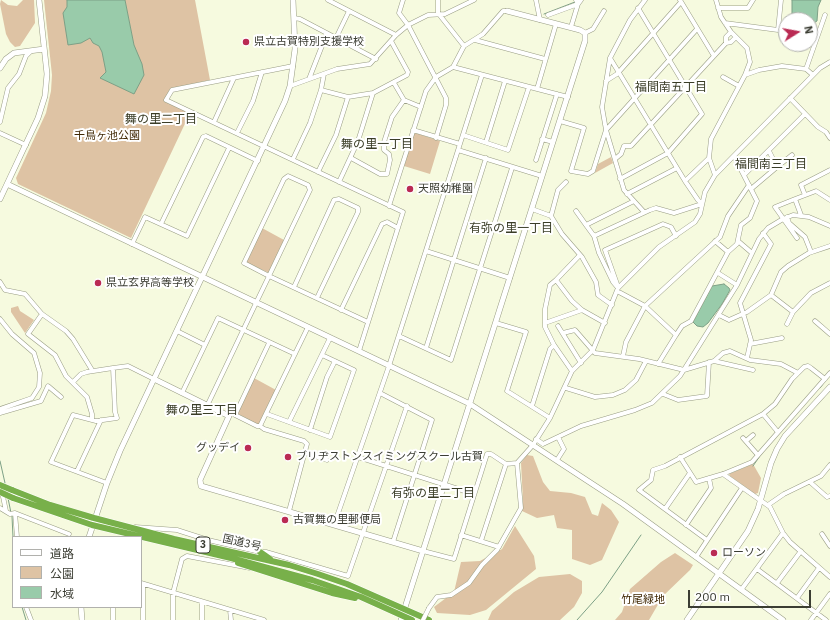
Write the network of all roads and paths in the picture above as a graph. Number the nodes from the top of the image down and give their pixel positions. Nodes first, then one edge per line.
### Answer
1 (39, 0) edge
2 (294, 0) edge
3 (328, 0) edge
4 (403, 0) edge
5 (438, 0) edge
6 (474, 0) edge
7 (536, 0) edge
8 (581, 0) edge
9 (645, 0) edge
10 (716, 0) edge
11 (753, 0) edge
12 (781, 0) edge
13 (680, 1) edge
14 (577, 2) edge
15 (638, 8) junction
16 (718, 8) junction
17 (604, 10) dead end
18 (349, 11) junction
19 (507, 11) joint
20 (438, 13) junction
21 (548, 14) dead end
22 (825, 15) dead end
23 (294, 18) junction
24 (540, 20) junction
25 (725, 23) junction
26 (556, 24) junction
27 (408, 25) junction
28 (571, 28) junction
29 (697, 29) junction
30 (731, 32) junction
31 (327, 33) junction
32 (585, 33) junction
33 (653, 33) junction
34 (396, 34) junction
35 (736, 37) junction
36 (336, 38) junction
37 (475, 40) junction
38 (391, 41) junction
39 (726, 43) junction
40 (464, 46) junction
41 (44, 49) junction
42 (32, 50) junction
43 (714, 56) junction
44 (610, 58) junction
45 (376, 59) junction
46 (545, 59) junction
47 (669, 60) junction
48 (830, 62) edge
49 (293, 66) junction
50 (453, 67) junction
51 (0, 68) edge
52 (806, 69) junction
53 (262, 72) junction
54 (618, 72) junction
55 (324, 74) junction
56 (482, 75) junction
57 (745, 75) junction
58 (813, 75) junction
59 (436, 77) junction
60 (723, 77) dead end
61 (234, 78) junction
62 (309, 79) junction
63 (505, 81) junction
64 (606, 81) junction
65 (394, 83) junction
66 (290, 86) junction
67 (739, 86) junction
68 (529, 87) junction
69 (686, 87) junction
70 (537, 89) junction
71 (321, 90) junction
72 (373, 93) junction
73 (557, 94) junction
74 (348, 97) junction
75 (568, 97) junction
76 (634, 98) junction
77 (790, 98) junction
78 (404, 100) junction
79 (421, 107) junction
80 (806, 114) junction
81 (560, 121) junction
82 (0, 122) edge
83 (214, 122) junction
84 (651, 125) junction
85 (413, 130) junction
86 (606, 130) junction
87 (0, 133) edge
88 (237, 133) junction
89 (463, 135) junction
90 (436, 138) junction
91 (830, 138) edge
92 (542, 139) junction
93 (486, 142) junction
94 (553, 142) junction
95 (460, 144) junction
96 (26, 145) junction
97 (265, 146) junction
98 (229, 148) junction
99 (458, 150) junction
100 (769, 151) junction
101 (668, 152) junction
102 (792, 155) dead end
103 (734, 156) junction
104 (351, 158) junction
105 (486, 158) junction
106 (709, 158) junction
107 (293, 159) junction
108 (615, 159) junction
109 (536, 160) dead end
110 (258, 161) junction
111 (777, 166) junction
112 (512, 168) junction
113 (677, 168) junction
114 (830, 170) edge
115 (318, 172) junction
116 (715, 175) junction
117 (744, 175) junction
118 (542, 176) junction
119 (620, 180) junction
120 (686, 181) junction
121 (340, 182) junction
122 (566, 182) dead end
123 (7, 184) junction
124 (750, 187) junction
125 (627, 194) junction
126 (805, 195) junction
127 (0, 199) edge
128 (795, 199) junction
129 (830, 200) edge
130 (634, 201) junction
131 (702, 204) junction
132 (389, 206) junction
133 (532, 209) junction
134 (576, 211) dead end
135 (644, 212) junction
136 (801, 215) junction
137 (551, 216) junction
138 (785, 218) junction
139 (161, 224) junction
140 (586, 225) junction
141 (830, 226) edge
142 (398, 228) junction
143 (763, 233) junction
144 (594, 236) junction
145 (676, 236) junction
146 (798, 238) dead end
147 (715, 241) junction
148 (738, 241) junction
149 (132, 244) junction
150 (830, 246) edge
151 (426, 252) junction
152 (728, 252) junction
153 (811, 252) junction
154 (752, 253) junction
155 (580, 255) junction
156 (454, 260) junction
157 (480, 269) junction
158 (718, 272) junction
159 (269, 276) junction
160 (202, 277) junction
161 (510, 278) junction
162 (556, 280) junction
163 (0, 282) edge
164 (830, 283) edge
165 (737, 285) junction
166 (294, 287) junction
167 (618, 290) junction
168 (771, 295) junction
169 (317, 298) junction
170 (256, 303) junction
171 (612, 305) junction
172 (645, 306) junction
173 (341, 310) junction
174 (582, 310) junction
175 (793, 312) junction
176 (744, 313) junction
177 (42, 314) junction
178 (718, 315) junction
179 (0, 319) edge
180 (815, 321) dead end
181 (368, 322) junction
182 (545, 322) junction
183 (496, 323) junction
184 (605, 323) junction
185 (787, 324) dead end
186 (558, 326) dead end
187 (308, 327) junction
188 (243, 330) junction
189 (177, 331) junction
190 (563, 333) junction
191 (676, 334) junction
192 (830, 334) edge
193 (399, 336) junction
194 (330, 338) junction
195 (782, 338) dead end
196 (269, 342) junction
197 (750, 344) junction
198 (205, 345) junction
199 (554, 345) junction
200 (426, 348) junction
201 (593, 350) junction
202 (359, 351) junction
203 (295, 354) junction
204 (322, 355) junction
205 (623, 356) junction
206 (747, 358) junction
207 (335, 360) junction
208 (714, 360) junction
209 (646, 361) junction
210 (709, 362) junction
211 (580, 363) junction
212 (658, 364) junction
213 (390, 366) junction
214 (113, 368) junction
215 (92, 370) junction
216 (684, 370) junction
217 (753, 370) dead end
218 (572, 372) junction
219 (798, 373) junction
220 (830, 373) edge
221 (825, 378) junction
222 (154, 379) junction
223 (73, 382) junction
224 (830, 387) edge
225 (566, 388) junction
226 (182, 393) junction
227 (380, 393) junction
228 (663, 394) junction
229 (61, 397) dead end
230 (208, 404) junction
231 (470, 404) junction
232 (407, 406) junction
233 (532, 406) junction
234 (0, 409) edge
235 (0, 413) edge
236 (267, 414) junction
237 (763, 414) junction
238 (550, 418) junction
239 (92, 419) junction
240 (101, 420) junction
241 (289, 422) junction
242 (260, 426) junction
243 (310, 430) junction
244 (778, 431) junction
245 (753, 435) dead end
246 (558, 437) junction
247 (536, 439) junction
248 (533, 445) junction
249 (306, 453) junction
250 (757, 454) junction
251 (358, 457) junction
252 (680, 457) junction
253 (327, 460) dead end
254 (557, 460) junction
255 (506, 464) junction
256 (517, 464) junction
257 (830, 465) edge
258 (386, 466) junction
259 (77, 471) junction
260 (690, 473) junction
261 (723, 474) junction
262 (414, 475) junction
263 (709, 478) junction
264 (810, 482) junction
265 (107, 483) junction
266 (0, 484) edge
267 (445, 484) junction
268 (742, 488) junction
269 (0, 492) edge
270 (474, 494) junction
271 (830, 496) edge
272 (761, 500) junction
273 (768, 505) junction
274 (0, 508) edge
275 (665, 509) junction
276 (6, 511) junction
277 (289, 511) junction
278 (15, 514) junction
279 (94, 518) junction
280 (334, 524) junction
281 (92, 525) junction
282 (686, 525) junction
283 (131, 526) junction
284 (362, 533) junction
285 (783, 533) junction
286 (69, 534) dead end
287 (822, 534) dead end
288 (461, 535) junction
289 (17, 536) edge
290 (89, 536) edge
291 (139, 536) edge
292 (142, 537) edge
293 (707, 540) junction
294 (393, 542) junction
295 (481, 542) junction
296 (830, 546) edge
297 (499, 547) junction
298 (423, 551) junction
299 (801, 551) junction
300 (260, 552) junction
301 (696, 557) junction
302 (232, 558) junction
303 (275, 562) junction
304 (819, 568) junction
305 (253, 569) junction
306 (757, 569) junction
307 (720, 574) junction
308 (830, 577) edge
309 (142, 583) edge
310 (777, 583) junction
311 (741, 590) junction
312 (173, 593) junction
313 (830, 594) edge
314 (361, 597) junction
315 (797, 598) junction
316 (202, 602) junction
317 (26, 608) edge
318 (81, 608) edge
319 (113, 608) edge
320 (230, 610) junction
321 (816, 613) junction
322 (402, 615) edge
323 (31, 620) edge
324 (82, 620) edge
325 (113, 620) edge
326 (143, 620) edge
327 (173, 620) edge
328 (202, 620) edge
329 (231, 620) edge
330 (264, 620) edge
331 (412, 620) edge
332 (423, 620) edge
333 (429, 620) edge
334 (687, 620) edge
335 (690, 620) edge
336 (783, 620) edge
337 (811, 620) edge
338 (826, 620) edge

1 - 41 street
2 - 23 street
3 - 18 street
4 - 27 street
5 - 20 street
6 - 20 street
7 - 24 street
8 - 14 street
9 - 15 street
10 - 16 street
11 - 16 street
12 - 25 street
13 - 29 street
13 - 33 street
14 - 21 street
14 - 28 street
15 - 33 street
15 - 44 street
16 - 25 street
17 - 32 street
18 - 34 street
18 - 36 street
19 - 24 street
19 - 37 street
20 - 27 street
20 - 40 street
22 - 52 street
23 - 31 street
23 - 49 street
24 - 26 street
25 - 30 street
26 - 28 street
26 - 46 street
27 - 34 street
27 - 59 street
28 - 32 street
29 - 43 street
29 - 47 street
30 - 35 street
30 - 39 street
31 - 36 street
31 - 62 street
32 - 75 street
33 - 47 street
33 - 54 street
34 - 38 street
35 - 39 street
35 - 57 street
36 - 45 street
37 - 40 street
37 - 46 street
38 - 45 street
38 - 65 street
39 - 43 street
40 - 50 street
41 - 42 street
41 - 96 street
42 - 51 street
42 - 82 street
43 - 69 street
44 - 54 street
44 - 64 street
45 - 55 street
46 - 70 street
47 - 69 street
47 - 76 street
48 - 58 street
49 - 53 street
49 - 66 street
50 - 56 street
50 - 59 street
52 - 57 street
52 - 58 street
53 - 61 street
53 - 88 street
54 - 64 street
54 - 76 street
55 - 62 street
55 - 71 street
56 - 63 street
56 - 89 street
57 - 67 street
58 - 77 street
59 - 79 street
59 - 90 street
60 - 67 street
61 - 83 street
61 - 83 street
62 - 66 street
63 - 68 street
63 - 93 street
64 - 86 street
65 - 72 street
65 - 78 street
66 - 97 street
67 - 106 street
68 - 70 street
68 - 93 street
69 - 84 street
69 - 101 street
70 - 73 street
71 - 74 street
71 - 107 street
72 - 74 street
72 - 104 street
73 - 75 street
73 - 92 street
74 - 115 street
75 - 81 street
76 - 84 street
76 - 86 street
77 - 80 street
77 - 103 street
78 - 79 street
78 - 104 street
79 - 85 street
80 - 91 street
80 - 100 street
81 - 86 street
81 - 94 street
83 - 88 street
84 - 101 street
84 - 108 street
85 - 90 street
85 - 132 street
86 - 108 street
87 - 96 street
88 - 97 street
89 - 93 street
89 - 95 street
90 - 95 street
92 - 94 street
92 - 109 street
94 - 118 street
95 - 99 street
96 - 123 street
97 - 107 street
97 - 110 street
98 - 110 street
98 - 139 street
98 - 139 street
99 - 105 street
99 - 151 street
100 - 111 street
100 - 117 street
101 - 113 street
101 - 119 street
102 - 111 street
103 - 116 street
103 - 117 street
104 - 121 street
105 - 112 street
105 - 156 street
106 - 116 street
106 - 120 street
107 - 115 street
108 - 119 street
110 - 160 street
111 - 124 street
112 - 118 street
112 - 157 street
113 - 120 street
113 - 125 street
114 - 126 street
115 - 121 street
116 - 131 street
117 - 124 street
118 - 133 street
119 - 125 street
120 - 131 street
121 - 132 street
122 - 137 street
123 - 127 street
123 - 149 street
124 - 147 street
124 - 148 street
125 - 130 street
126 - 128 street
126 - 129 street
128 - 136 street
128 - 138 street
130 - 135 street
130 - 140 street
131 - 135 street
131 - 145 street
132 - 142 street
133 - 137 street
133 - 161 street
134 - 140 street
135 - 144 street
136 - 138 street
136 - 141 street
137 - 155 street
138 - 143 street
138 - 146 street
138 - 153 street
139 - 149 street
140 - 144 street
142 - 173 street
142 - 181 street
143 - 154 street
143 - 176 street
144 - 167 street
145 - 167 street
145 - 167 street
147 - 152 street
147 - 172 street
148 - 152 street
148 - 154 street
149 - 160 street
150 - 153 street
151 - 156 street
151 - 193 street
152 - 158 street
153 - 168 street
154 - 165 street
155 - 162 street
155 - 171 street
156 - 157 street
156 - 200 street
157 - 161 street
157 - 200 street
158 - 165 street
158 - 191 street
159 - 159 street
159 - 166 street
159 - 170 street
160 - 170 street
160 - 189 street
161 - 183 street
162 - 174 street
162 - 182 street
163 - 177 street
164 - 175 street
165 - 178 street
166 - 169 street
166 - 169 street
167 - 171 street
167 - 172 street
168 - 175 street
168 - 176 street
169 - 173 street
170 - 187 street
170 - 188 street
171 - 184 street
172 - 191 street
172 - 205 street
173 - 181 street
174 - 182 street
174 - 184 street
175 - 185 street
176 - 178 street
176 - 197 street
177 - 215 street
177 - 223 street
178 - 216 street
179 - 234 street
180 - 192 street
181 - 202 street
182 - 199 street
183 - 231 street
183 - 233 street
184 - 201 street
186 - 190 street
187 - 194 street
187 - 203 street
188 - 196 street
188 - 198 street
188 - 230 street
189 - 198 street
189 - 222 street
190 - 201 street
190 - 211 street
191 - 212 street
193 - 200 street
193 - 213 street
194 - 202 street
194 - 204 street
195 - 197 street
196 - 203 street
196 - 242 street
197 - 206 street
198 - 226 street
199 - 218 street
199 - 233 street
201 - 205 street
201 - 211 street
202 - 213 street
203 - 236 street
204 - 207 street
204 - 241 street
205 - 209 street
206 - 208 street
206 - 219 street
207 - 243 street
207 - 243 street
208 - 210 street
208 - 217 street
209 - 212 street
209 - 225 street
210 - 216 street
210 - 228 street
211 - 218 street
212 - 216 street
213 - 227 street
213 - 231 street
214 - 215 street
214 - 222 street
214 - 240 street
215 - 223 street
216 - 228 street
218 - 225 street
219 - 221 street
219 - 237 street
220 - 221 street
221 - 244 street
222 - 226 street
222 - 265 street
223 - 239 street
224 - 272 street
225 - 238 street
226 - 230 street
227 - 232 street
227 - 251 street
228 - 246 street
229 - 235 street
230 - 277 street
231 - 248 street
231 - 267 street
232 - 258 street
232 - 262 street
233 - 238 street
236 - 241 street
236 - 242 street
237 - 244 street
237 - 252 street
238 - 247 street
239 - 240 street
239 - 259 street
240 - 259 street
241 - 243 street
242 - 249 street
244 - 250 street
245 - 250 street
246 - 247 street
246 - 254 street
247 - 248 street
248 - 254 street
248 - 256 street
249 - 253 street
249 - 277 street
250 - 261 street
251 - 258 street
251 - 280 street
252 - 260 street
252 - 275 street
254 - 301 street
255 - 256 street
255 - 270 street
255 - 295 street
256 - 297 street
257 - 264 street
258 - 262 street
258 - 284 street
259 - 265 street
260 - 263 street
260 - 275 street
261 - 263 street
261 - 268 street
262 - 267 street
262 - 294 street
263 - 282 street
264 - 271 street
264 - 273 street
265 - 279 street
266 - 276 street
266 - 279 highway, 国道3号 / 3, bridge
267 - 270 street
267 - 298 street
268 - 272 street
268 - 293 street
269 - 281 highway, 国道3号 / 3, bridge
270 - 288 street
272 - 273 street
272 - 307 street
273 - 285 street
274 - 276 street
275 - 282 street
276 - 278 street
277 - 280 street
278 - 286 street
278 - 289 street
279 - 281 street
279 - 283 highway, 国道3号 / 3
280 - 284 street
281 - 290 street
281 - 291 highway, 国道3号 / 3
282 - 293 street
283 - 300 street
283 - 303 highway, 国道3号 / 3
284 - 294 street
284 - 300 street
285 - 299 street
285 - 306 street
287 - 296 street
288 - 295 street
288 - 298 street
292 - 302 highway, 国道3号 / 3
293 - 301 street
294 - 298 street
295 - 297 street
297 - 332 street, bridge
298 - 322 street
299 - 304 street
299 - 310 street
300 - 303 highway
301 - 307 street
302 - 305 highway
302 - 314 highway, 国道3号 / 3
303 - 322 highway, 国道3号 / 3
304 - 308 street
304 - 315 street
305 - 312 street
305 - 314 highway
306 - 310 street
306 - 311 street
307 - 311 street
307 - 334 street
307 - 335 street
309 - 312 street
309 - 326 street
310 - 315 street
311 - 336 street
312 - 316 street
312 - 327 street
313 - 321 street
314 - 322 highway, 国道3号 / 3
315 - 321 street
316 - 320 street
316 - 328 street
317 - 323 street
318 - 324 street
319 - 325 street
320 - 329 street
320 - 330 street
321 - 337 street
321 - 338 street
322 - 331 highway, 国道3号 / 3
322 - 333 highway, 国道3号 / 3

